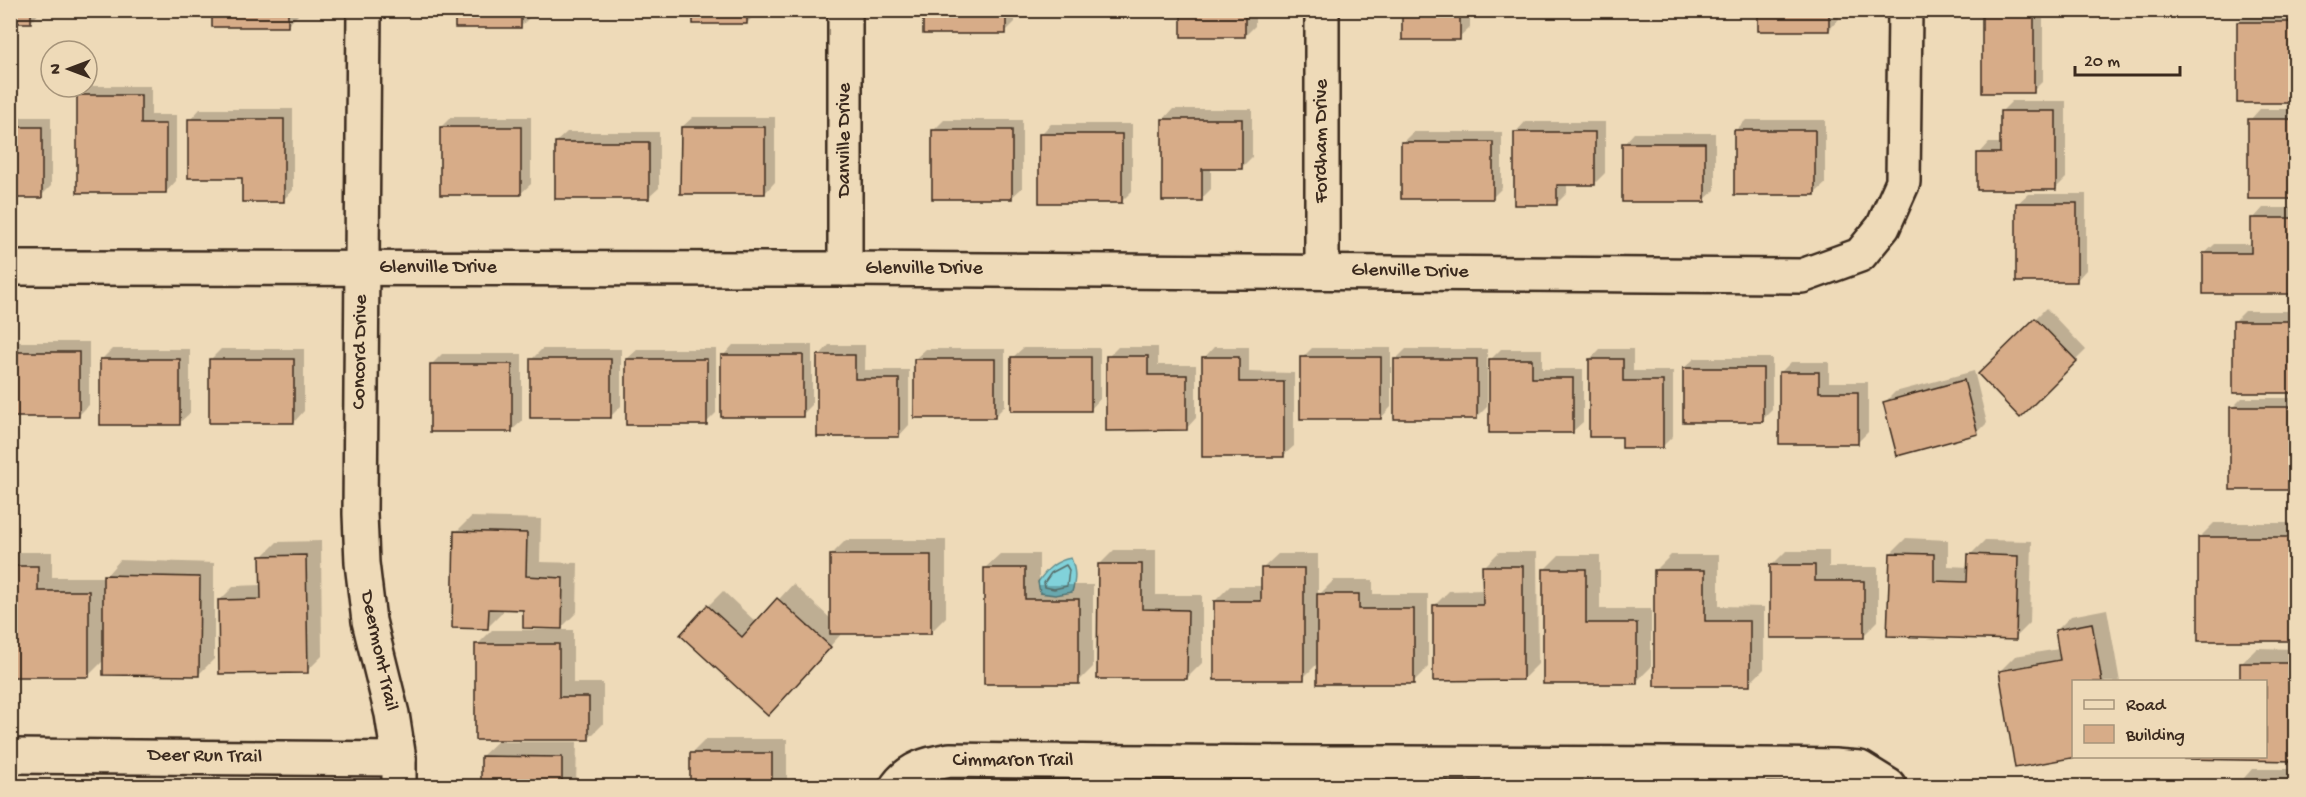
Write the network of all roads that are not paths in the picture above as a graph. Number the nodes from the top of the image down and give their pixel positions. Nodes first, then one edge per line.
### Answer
1 (364, 10) edge
2 (845, 10) edge
3 (1322, 10) edge
4 (1905, 10) edge
5 (10, 268) edge
6 (362, 268) junction
7 (845, 269) junction
8 (1322, 272) junction
9 (360, 514) joint
10 (10, 756) edge
11 (399, 773) edge
12 (897, 786) edge
13 (1888, 786) edge

1 - 6 street, Concord Drive
2 - 7 street, Danville Drive
3 - 8 street, Fordham Drive
4 - 8 street, Glenville Drive
5 - 6 street, Glenville Drive
6 - 7 street, Glenville Drive
6 - 9 street, Concord Drive
7 - 8 street, Glenville Drive
9 - 11 street, Deermont Trail
10 - 11 street, Deer Run Trail
12 - 13 street, Cimmaron Trail

